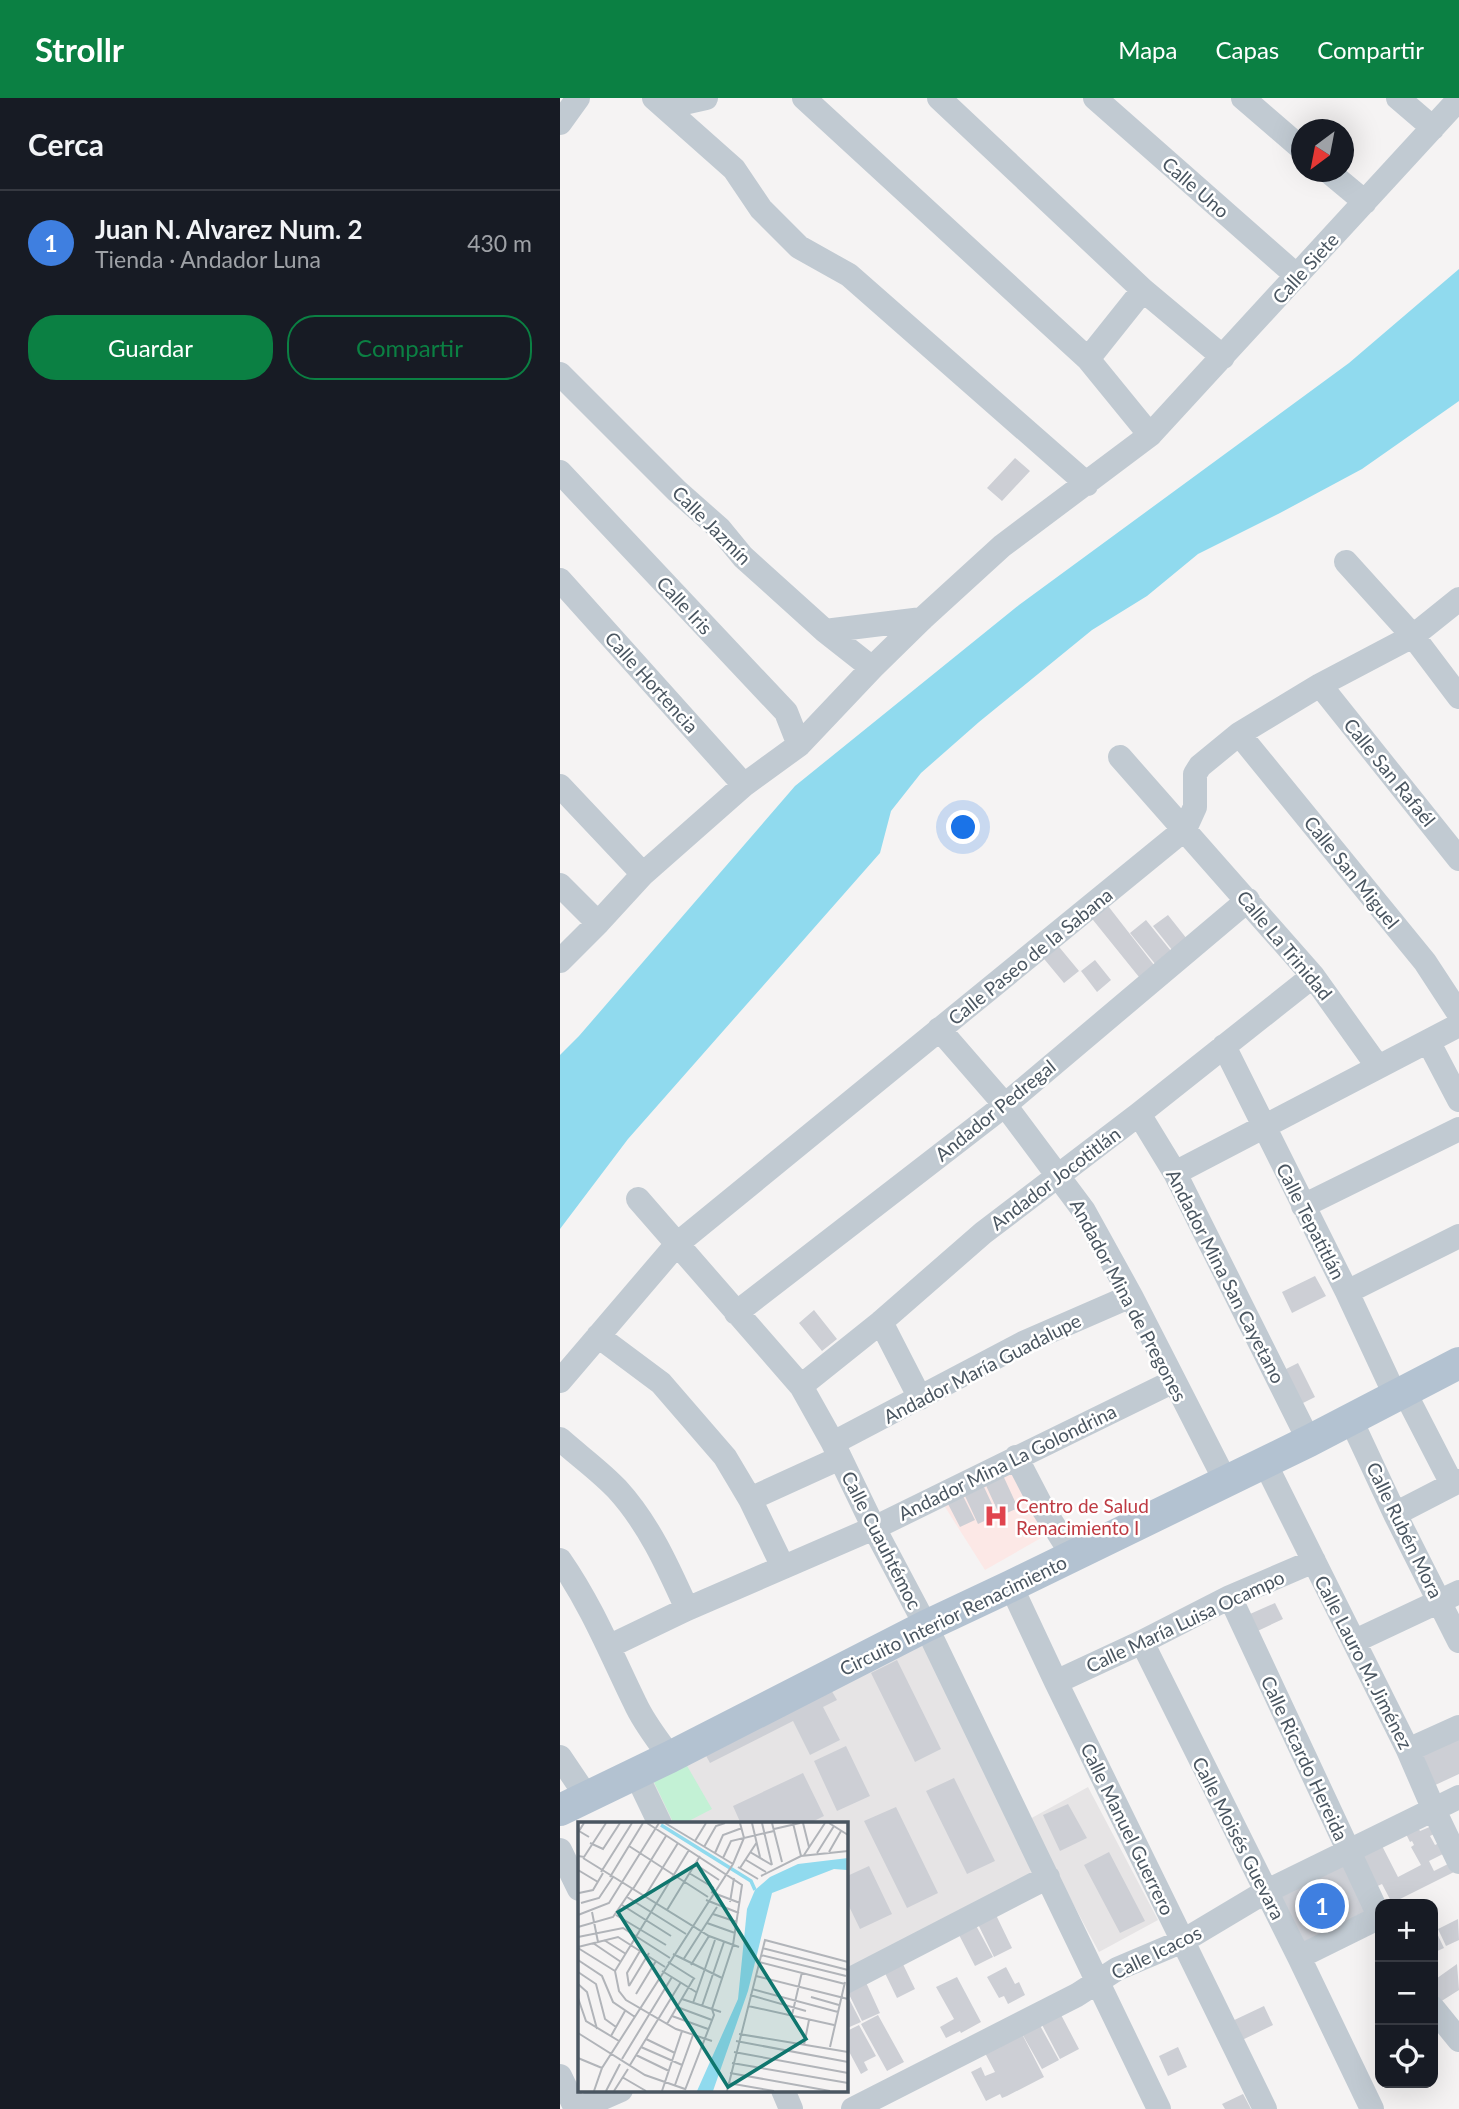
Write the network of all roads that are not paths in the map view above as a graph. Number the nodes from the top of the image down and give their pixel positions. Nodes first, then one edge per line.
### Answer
1 (578, 98) edge
2 (706, 98) edge
3 (804, 98) edge
4 (939, 98) edge
5 (1243, 98) edge
6 (1398, 98) edge
7 (1459, 99) edge
8 (1106, 102) edge
9 (660, 103) edge
10 (560, 123) edge
11 (1433, 128) junction
12 (1291, 139) edge
13 (1341, 182) edge
14 (1365, 202) junction
15 (1297, 276) junction
16 (1143, 290) junction
17 (1223, 357) junction
18 (1088, 359) junction
19 (560, 374) edge
20 (1150, 435) junction
21 (560, 472) edge
22 (1087, 484) junction
23 (1346, 562) dead end
24 (560, 580) edge
25 (1459, 599) edge
26 (922, 619) junction
27 (825, 631) junction
28 (1413, 636) junction
29 (872, 668) junction
30 (1320, 685) junction
31 (1459, 697) edge
32 (786, 712) junction
33 (830, 714) junction
34 (1239, 734) junction
35 (799, 746) junction
36 (1120, 757) dead end
37 (744, 785) junction
38 (560, 786) edge
39 (1185, 829) junction
40 (1459, 859) edge
41 (643, 874) junction
42 (560, 885) edge
43 (1248, 900) junction
44 (598, 923) junction
45 (560, 961) edge
46 (1313, 976) junction
47 (1459, 1014) edge
48 (1459, 1025) edge
49 (939, 1030) junction
50 (1428, 1041) junction
51 (1224, 1046) junction
52 (1378, 1067) junction
53 (1459, 1100) edge
54 (1005, 1105) junction
55 (1139, 1114) junction
56 (1265, 1126) junction
57 (1459, 1129) edge
58 (1175, 1173) junction
59 (1059, 1176) junction
60 (638, 1199) dead end
61 (1303, 1206) junction
62 (1459, 1236) edge
63 (677, 1244) junction
64 (1347, 1292) junction
65 (1131, 1296) junction
66 (736, 1313) junction
67 (881, 1322) junction
68 (598, 1336) junction
69 (1459, 1363) edge
70 (560, 1381) edge
71 (1174, 1381) junction
72 (801, 1386) junction
73 (1400, 1394) junction
74 (920, 1398) junction
75 (1351, 1420) junction
76 (560, 1439) edge
77 (1308, 1441) junction
78 (837, 1450) junction
79 (1016, 1457) junction
80 (1265, 1463) junction
81 (1226, 1482) junction
82 (1455, 1483) edge
83 (750, 1499) junction
84 (1395, 1514) junction
85 (874, 1528) junction
86 (1073, 1556) junction
87 (560, 1560) edge
88 (1314, 1561) junction
89 (783, 1567) junction
90 (1011, 1586) junction
91 (1230, 1597) junction
92 (1449, 1597) edge
93 (687, 1609) junction
94 (926, 1626) junction
95 (1459, 1640) edge
96 (1355, 1641) junction
97 (1142, 1642) junction
98 (610, 1646) junction
99 (1056, 1682) junction
100 (1459, 1727) edge
101 (1408, 1750) junction
102 (560, 1757) edge
103 (670, 1757) junction
104 (636, 1774) junction
105 (1459, 1797) edge
106 (573, 1803) edge
107 (1434, 1810) junction
108 (659, 1822) edge
109 (560, 1850) edge
110 (1348, 1852) junction
111 (1459, 1862) edge
112 (1048, 1877) junction
113 (578, 1887) edge
114 (1265, 1892) junction
115 (1375, 1907) edge
116 (1375, 1919) edge
117 (1183, 1941) junction
118 (1299, 1957) junction
119 (847, 1981) edge
120 (1098, 1982) junction
121 (1438, 2014) edge
122 (1459, 2039) edge
123 (560, 2076) edge
124 (616, 2092) edge
125 (784, 2092) edge
126 (1154, 2107) edge
127 (577, 2109) edge
128 (791, 2109) edge
129 (853, 2109) edge
130 (1265, 2109) edge
131 (1372, 2109) edge

1 - 10 street
2 - 9 street
3 - 18 street
4 - 16 street
5 - 12 street
6 - 11 street
7 - 11 street, Calle Siete
8 - 15 street, Calle Uno
9 - 22 street
11 - 14 street, Calle Siete
13 - 14 street
14 - 15 street, Calle Siete
15 - 17 street, Calle Siete
16 - 17 street
16 - 18 street
17 - 20 street, Calle Siete
18 - 20 street
19 - 27 street, Calle Jazmín
20 - 22 street, Calle Siete
21 - 32 street, Calle Iris
22 - 26 street, Calle Siete
23 - 28 street
24 - 37 street, Calle Hortencia
25 - 28 street
26 - 27 street
26 - 29 street, Calle Siete
27 - 29 street, Calle Jazmín
28 - 30 street
28 - 31 street
29 - 33 street, Calle Siete
30 - 34 street
30 - 40 street, Calle San Rafaél
32 - 33 street
32 - 35 street, Calle Iris
33 - 35 street, Calle Siete
34 - 39 street
34 - 47 street, Calle San Miguel
35 - 37 street, Calle Siete
36 - 39 street, Calle La Trinidad
37 - 41 street, Calle Siete
38 - 41 street
39 - 43 street, Calle La Trinidad
39 - 49 street, Calle Paseo de la Sabana
41 - 44 street, Calle Siete
42 - 44 street
43 - 46 street, Calle La Trinidad
43 - 54 street, Andador Pedregal
44 - 45 street, Calle Siete
46 - 51 street, Andador Jocotitlán
46 - 52 street, Calle La Trinidad
48 - 50 street
49 - 54 street, Andador Mina de Pregones
49 - 63 street, Calle Paseo de la Sabana
50 - 52 street
50 - 53 street
51 - 55 street, Andador Jocotitlán
51 - 56 street, Calle Tepatitlán
52 - 56 street
54 - 59 street, Andador Mina de Pregones
54 - 66 street, Andador Pedregal
55 - 58 street, Andador Mina San Cayetano
55 - 59 street, Andador Jocotitlán
56 - 58 street
56 - 61 street, Calle Tepatitlán
57 - 61 street
58 - 77 street, Andador Mina San Cayetano
59 - 65 street, Andador Mina de Pregones
59 - 67 street, Andador Jocotitlán
60 - 63 street, Calle Cuauhtémoc
61 - 64 street, Calle Tepatitlán
62 - 64 street
63 - 66 street, Calle Cuauhtémoc
63 - 68 street, Calle Paseo de la Sabana
64 - 73 street, Calle Tepatitlán
65 - 71 street, Andador Mina de Pregones
65 - 74 street, Andador María Guadalupe
66 - 72 street, Calle Cuauhtémoc
67 - 72 street, Andador Jocotitlán
67 - 74 street
68 - 70 street, Calle Paseo de la Sabana
68 - 83 street
69 - 73 main road, Circuito Interior Renacimiento
71 - 79 street, Andador Mina La Golondrina
71 - 81 street, Andador Mina de Pregones
72 - 78 street, Calle Cuauhtémoc
73 - 75 main road, Circuito Interior Renacimiento
73 - 82 street, Calle Tepatitlán
74 - 78 street, Andador María Guadalupe
75 - 77 main road, Circuito Interior Renacimiento
75 - 84 street, Calle Rubén Mora
76 - 93 street
77 - 80 main road, Circuito Interior Renacimiento
78 - 83 street, Andador María Guadalupe
78 - 85 street, Calle Cuauhtémoc
79 - 85 street, Andador Mina La Golondrina
79 - 86 street
80 - 81 main road, Circuito Interior Renacimiento
80 - 88 street, Calle Lauro M. Jiménez
81 - 86 main road, Circuito Interior Renacimiento
82 - 84 street
83 - 89 street
84 - 92 street, Calle Rubén Mora
85 - 89 street, Andador Mina La Golondrina
85 - 94 street, Calle Cuauhtémoc
86 - 90 main road, Circuito Interior Renacimiento
87 - 98 street
88 - 91 street, Calle María Luisa Ocampo
88 - 96 street, Calle Lauro M. Jiménez
89 - 93 street, Andador Mina La Golondrina
90 - 94 main road, Circuito Interior Renacimiento
90 - 99 street, Calle Manuel Guerrero
91 - 97 street, Calle María Luisa Ocampo
91 - 110 street, Calle Ricardo Hereida
92 - 95 street, Calle Rubén Mora
92 - 96 street
93 - 98 street, Andador Mina La Golondrina
94 - 103 main road, Circuito Interior Renacimiento
94 - 112 street, Calle Cuauhtémoc
96 - 101 street, Calle Lauro M. Jiménez
97 - 99 street, Calle María Luisa Ocampo
97 - 114 street, Calle Moisés Guevara
98 - 103 street
99 - 117 street, Calle Manuel Guerrero
100 - 101 street
101 - 107 street, Calle Lauro M. Jiménez
102 - 106 street
103 - 104 main road, Circuito Interior Renacimiento
104 - 106 main road, Circuito Interior Renacimiento
104 - 108 street
105 - 107 street, Calle Icacos
107 - 110 street, Calle Icacos
107 - 111 street, Calle Lauro M. Jiménez
109 - 113 street
110 - 114 street, Calle Icacos
110 - 115 street, Calle Ricardo Hereida
112 - 119 street
112 - 120 street, Calle Cuauhtémoc
114 - 117 street, Calle Icacos
114 - 118 street, Calle Moisés Guevara
116 - 118 street
117 - 120 street, Calle Icacos
117 - 130 street, Calle Manuel Guerrero
118 - 131 street, Calle Moisés Guevara
120 - 126 street, Calle Cuauhtémoc
120 - 129 street, Calle Icacos
121 - 122 street
123 - 127 street
124 - 127 street
125 - 128 street

